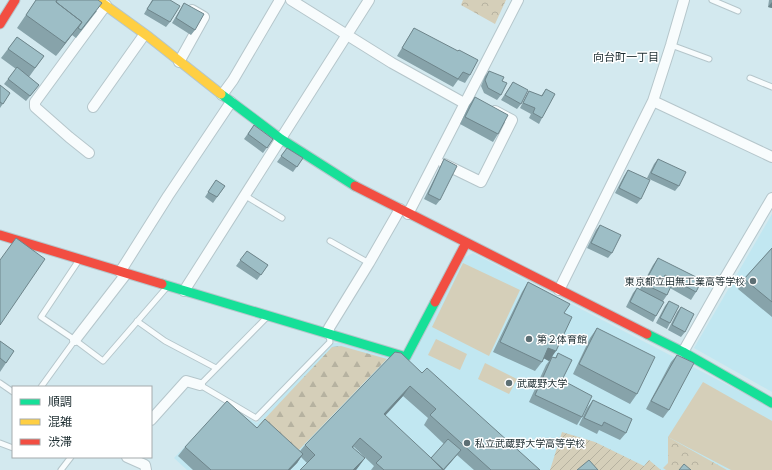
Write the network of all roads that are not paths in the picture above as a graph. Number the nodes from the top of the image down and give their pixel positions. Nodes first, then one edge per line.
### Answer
1 (15, 0) edge
2 (280, 0) edge
3 (291, 0) edge
4 (369, 0) edge
5 (518, 0) edge
6 (684, 0) edge
7 (712, 0) edge
8 (102, 3) edge
9 (187, 7) edge
10 (738, 10) dead end
11 (0, 24) edge
12 (347, 34) junction
13 (144, 35) junction
14 (672, 45) junction
15 (709, 59) dead end
16 (179, 62) junction
17 (750, 78) dead end
18 (772, 87) edge
19 (222, 95) junction
20 (469, 100) junction
21 (653, 101) junction
22 (230, 102) junction
23 (93, 107) dead end
24 (487, 107) edge
25 (280, 139) junction
26 (89, 153) dead end
27 (772, 156) edge
28 (436, 160) junction
29 (244, 195) junction
30 (772, 198) edge
31 (404, 211) junction
32 (282, 218) dead end
33 (0, 235) edge
34 (330, 241) dead end
35 (466, 243) junction
36 (79, 260) junction
37 (369, 263) junction
38 (123, 273) junction
39 (168, 286) junction
40 (559, 290) junction
41 (184, 291) junction
42 (268, 316) junction
43 (137, 321) junction
44 (329, 334) junction
45 (76, 340) junction
46 (683, 352) junction
47 (216, 368) junction
48 (0, 383) edge
49 (200, 385) junction
50 (42, 386) edge
51 (12, 391) edge
52 (772, 403) edge
53 (152, 419) edge
54 (0, 443) edge
55 (12, 448) edge
56 (70, 458) edge
57 (128, 458) edge
58 (61, 470) edge
59 (146, 470) edge

1 - 11 street
2 - 19 street
3 - 12 street
4 - 12 street
5 - 20 street
6 - 14 street
7 - 10 lane
8 - 13 street
8 - 26 street
9 - 16 street
12 - 20 street
12 - 25 street
13 - 16 street
13 - 23 street
14 - 15 lane
14 - 21 street
16 - 19 street
17 - 18 lane
19 - 22 street
20 - 28 street
21 - 27 street
21 - 40 street
22 - 25 street
22 - 38 street
24 - 28 street
25 - 29 street
25 - 31 street
28 - 31 street
29 - 32 lane
29 - 41 street
30 - 46 street
31 - 35 street
31 - 37 street
33 - 36 street
34 - 37 lane
35 - 40 street
35 - 44 street
36 - 38 street
36 - 45 lane
37 - 44 street
38 - 39 street
38 - 45 street
39 - 41 street
39 - 43 lane
40 - 46 street
41 - 42 street
42 - 44 street
42 - 47 lane
43 - 45 lane
43 - 47 lane
44 - 49 lane
45 - 50 lane
46 - 52 street
47 - 49 lane
48 - 51 lane
49 - 53 street
54 - 55 lane
56 - 58 lane
57 - 59 street

